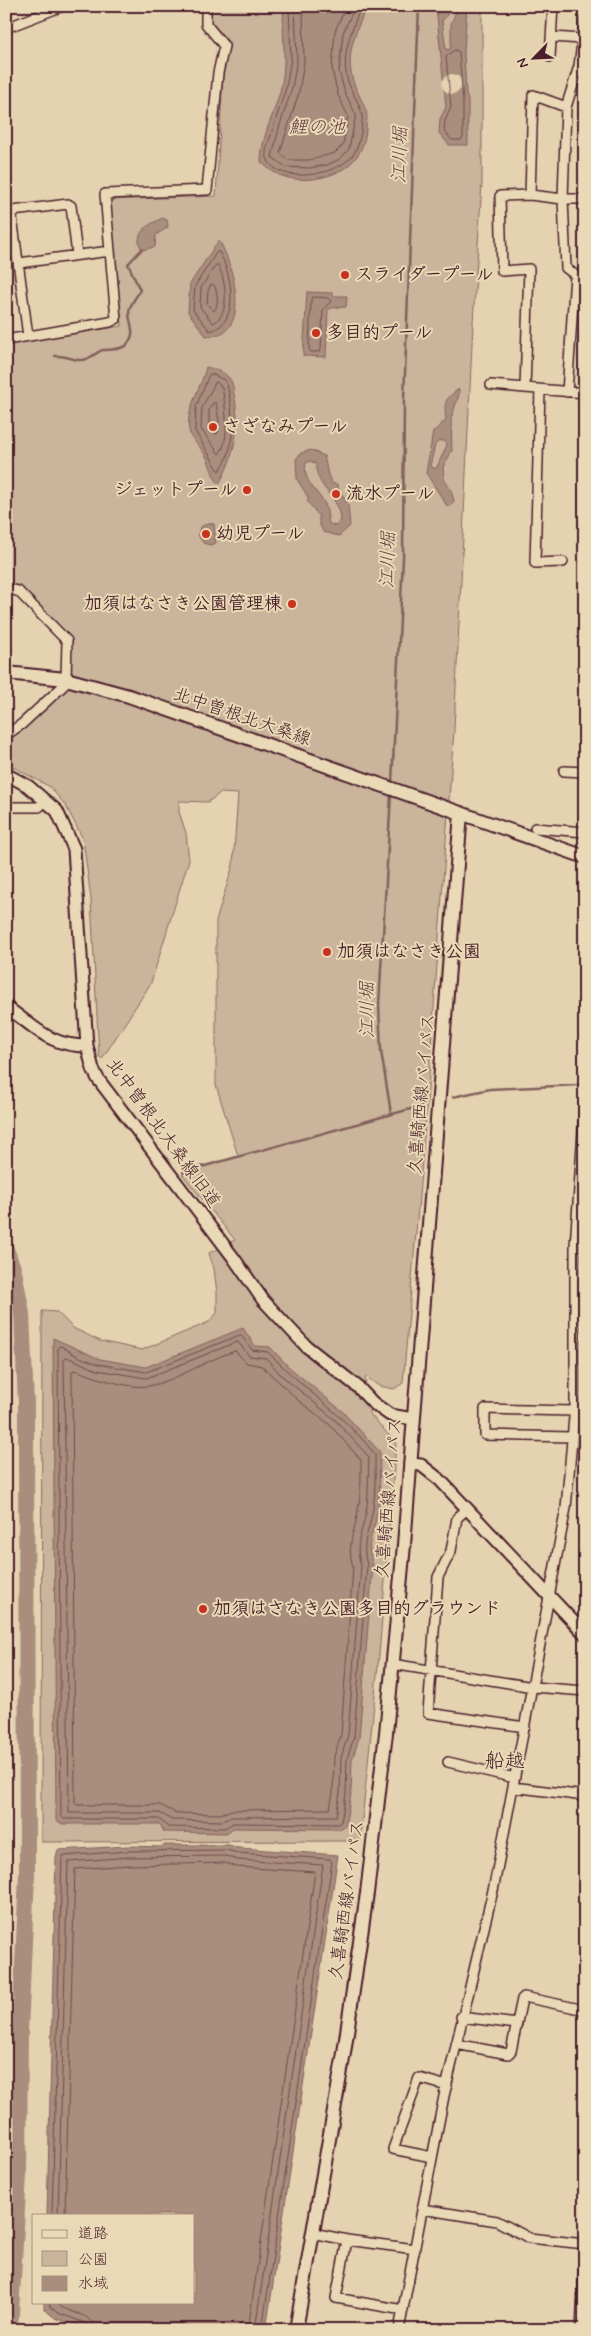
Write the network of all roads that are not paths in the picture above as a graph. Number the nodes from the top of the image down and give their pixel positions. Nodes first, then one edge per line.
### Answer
1 (63, 6) edge
2 (206, 6) edge
3 (553, 6) edge
4 (585, 20) edge
5 (6, 28) edge
6 (552, 37) junction
7 (582, 39) junction
8 (550, 56) dead end
9 (566, 106) junction
10 (530, 195) junction
11 (563, 199) junction
12 (585, 199) edge
13 (110, 251) junction
14 (77, 255) junction
15 (19, 263) junction
16 (28, 336) junction
17 (6, 340) edge
18 (491, 385) dead end
19 (526, 388) junction
20 (540, 390) junction
21 (567, 392) junction
22 (585, 393) edge
23 (563, 562) dead end
24 (6, 589) edge
25 (6, 673) edge
26 (66, 679) junction
27 (6, 735) edge
28 (564, 771) dead end
29 (585, 772) edge
30 (6, 774) edge
31 (45, 801) junction
32 (6, 807) edge
33 (461, 814) junction
34 (535, 828) dead end
35 (585, 832) edge
36 (585, 857) edge
37 (6, 1007) edge
38 (87, 1046) junction
39 (585, 1103) edge
40 (575, 1252) junction
41 (585, 1252) edge
42 (585, 1407) edge
43 (575, 1408) junction
44 (413, 1419) junction
45 (572, 1438) junction
46 (410, 1464) junction
47 (467, 1509) junction
48 (550, 1599) junction
49 (585, 1634) edge
50 (392, 1664) junction
51 (430, 1671) junction
52 (533, 1687) junction
53 (585, 1691) edge
54 (525, 1727) junction
55 (448, 1762) dead end
56 (514, 1782) junction
57 (585, 1796) edge
58 (585, 2010) edge
59 (462, 2018) junction
60 (517, 2024) junction
61 (456, 2044) junction
62 (446, 2086) junction
63 (432, 2157) junction
64 (422, 2209) junction
65 (313, 2233) junction
66 (347, 2240) junction
67 (585, 2244) edge
68 (415, 2249) junction
69 (585, 2250) edge
70 (404, 2310) junction
71 (296, 2330) edge
72 (399, 2330) edge
73 (581, 2330) edge

1 - 5 street
2 - 13 street
3 - 6 street
4 - 7 street
6 - 7 street
6 - 8 street
7 - 9 street
9 - 10 street
9 - 11 street
10 - 11 street
10 - 19 street
11 - 12 street
11 - 21 street
13 - 14 street
13 - 16 street
14 - 15 street
14 - 15 street
15 - 16 street
16 - 17 street
18 - 19 street
19 - 20 street
20 - 21 street
20 - 23 street
21 - 22 street
24 - 26 street
25 - 26 main road, 北中曽根北大桑線
26 - 27 street
26 - 33 main road, 北中曽根北大桑線
28 - 29 street
30 - 31 street, 北中曽根北大桑線旧道
31 - 32 street
31 - 38 street, 北中曽根北大桑線旧道
33 - 36 main road, 北中曽根北大桑線
33 - 44 main road, 久喜騎西線バイパス
34 - 35 street
37 - 38 street
38 - 44 street, 北中曽根北大桑線旧道
39 - 40 street
40 - 41 street
40 - 43 street
42 - 43 street
43 - 45 street
43 - 45 street
44 - 46 main road, 久喜騎西線バイパス
45 - 48 street
46 - 47 street
46 - 50 main road, 久喜騎西線バイパス
47 - 48 street
47 - 51 street
48 - 49 street
48 - 52 street
50 - 51 street
50 - 65 main road, 久喜騎西線バイパス
51 - 52 street
51 - 54 street
52 - 53 street
52 - 54 street
54 - 56 street
55 - 56 street
56 - 57 street
56 - 59 street
58 - 60 street
59 - 60 street
59 - 61 street
60 - 61 street
61 - 62 street
62 - 63 street
62 - 63 street
63 - 64 street
64 - 67 street
64 - 68 street
65 - 66 street
65 - 71 main road, 久喜騎西線バイパス
66 - 68 street
66 - 70 street
68 - 70 street
69 - 73 street
70 - 72 street

